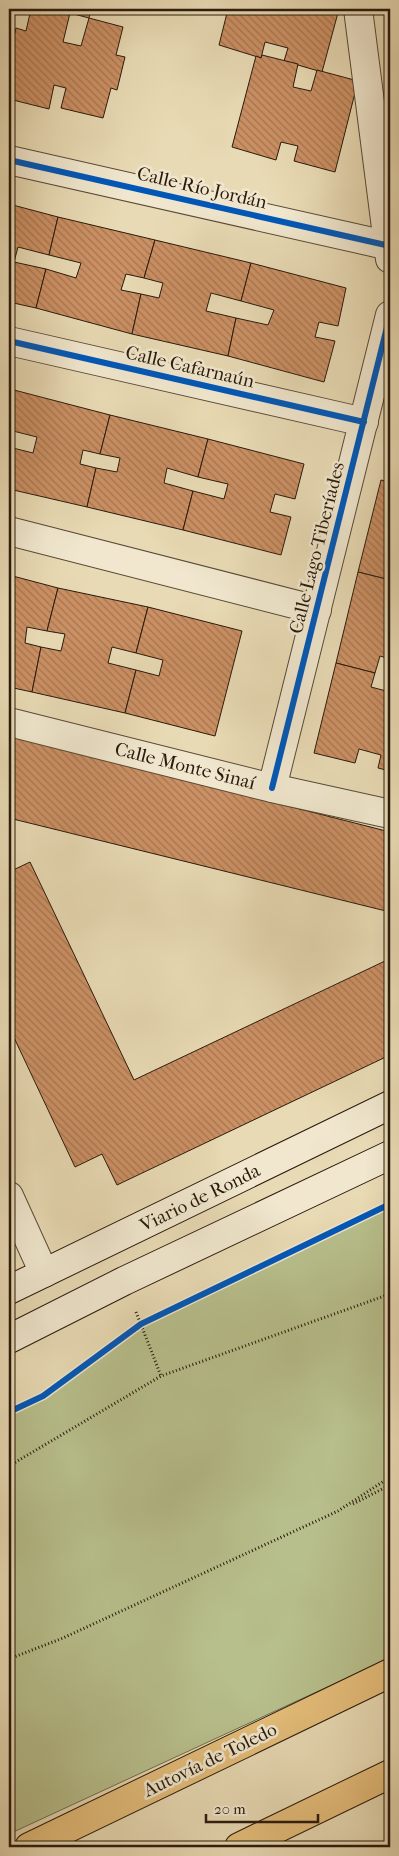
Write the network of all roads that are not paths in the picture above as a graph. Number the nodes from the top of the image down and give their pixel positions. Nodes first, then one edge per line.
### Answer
1 (358, 9) edge
2 (9, 160) edge
3 (389, 250) edge
4 (390, 315) edge
5 (9, 341) edge
6 (364, 422) junction
7 (9, 531) edge
8 (317, 610) junction
9 (9, 722) edge
10 (272, 788) junction
11 (390, 814) edge
12 (390, 1105) edge
13 (390, 1154) edge
14 (9, 1196) edge
15 (44, 1273) junction
16 (9, 1290) edge
17 (9, 1339) edge
18 (390, 1673) edge
19 (390, 1774) edge
20 (29, 1847) edge
21 (240, 1847) edge

1 - 3 street
2 - 3 street, Calle Río Jordán
4 - 6 street, Calle Lago Tiberíades
5 - 6 street, Calle Cafarnaún
6 - 8 street, Calle Lago Tiberíades
7 - 8 street
8 - 10 street, Calle Lago Tiberíades
9 - 10 street, Calle Monte Sinaí
10 - 11 street, Calle Monte Sinaí
12 - 15 street, Viario de Ronda
13 - 17 street
14 - 15 street
15 - 16 street, Viario de Ronda
18 - 20 highway, Autovía de Toledo
19 - 21 highway

